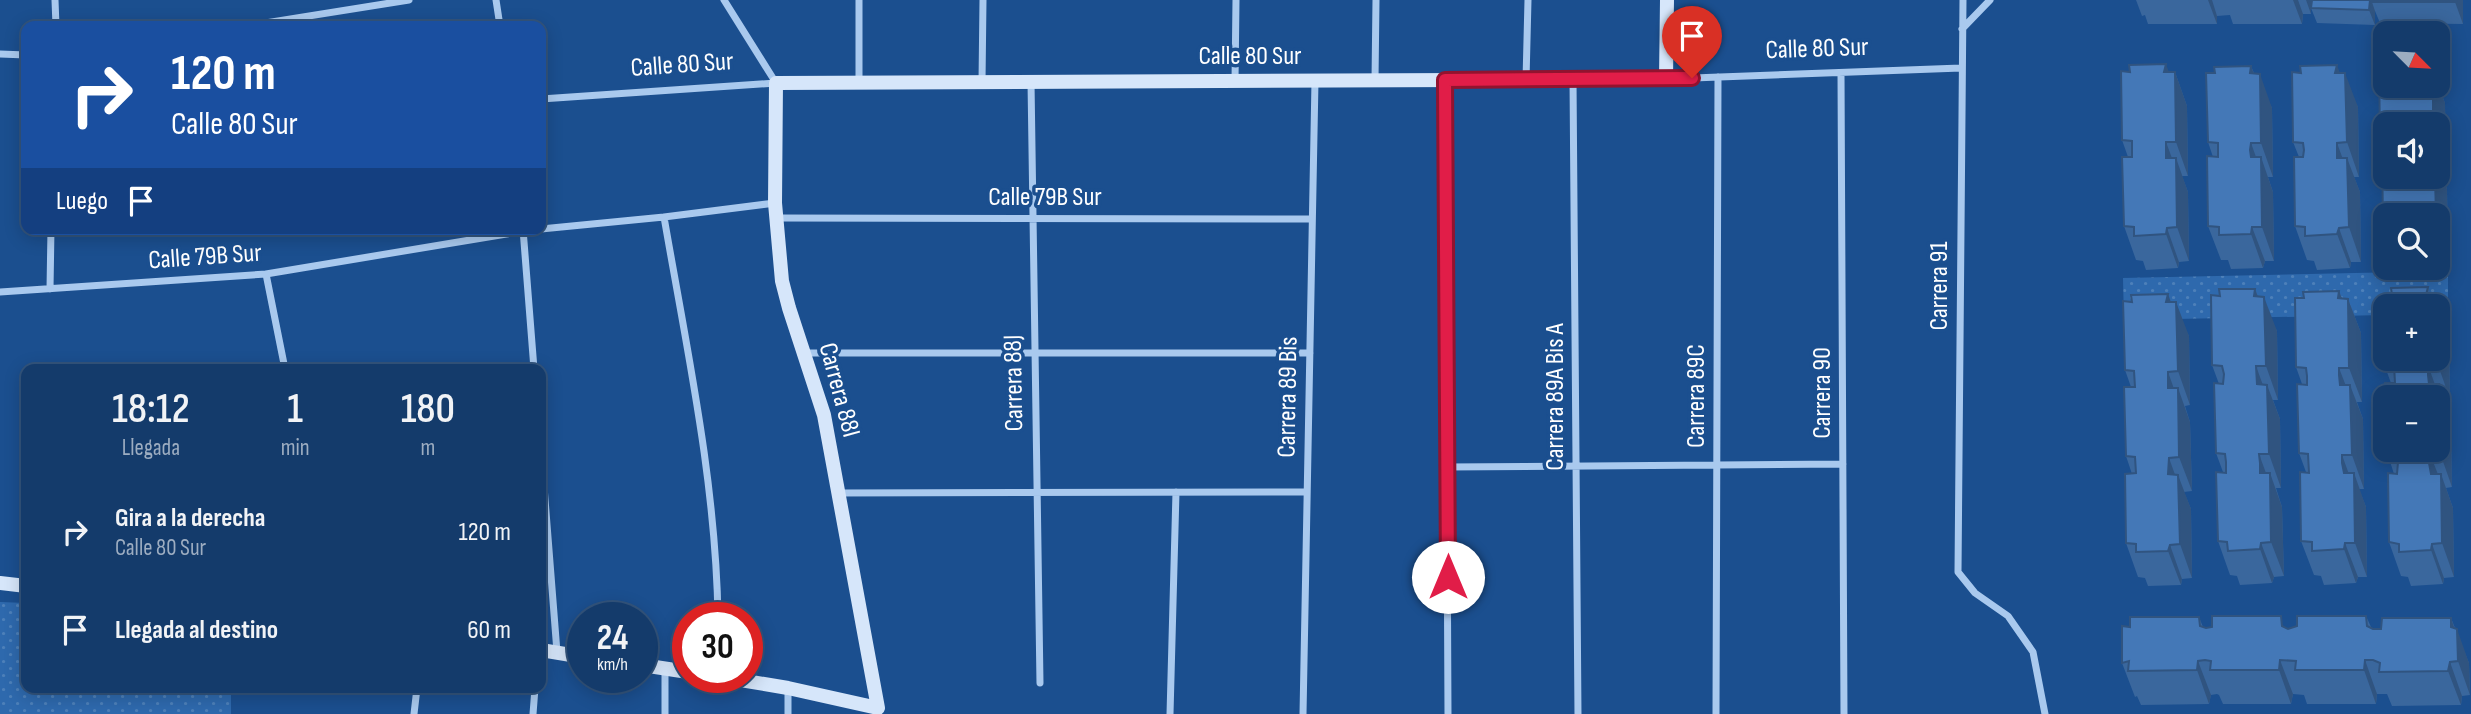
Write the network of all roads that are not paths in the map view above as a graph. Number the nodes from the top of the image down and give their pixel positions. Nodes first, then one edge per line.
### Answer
1 (55, 0) edge
2 (409, 0) edge
3 (496, 0) edge
4 (724, 0) edge
5 (859, 0) edge
6 (984, 0) edge
7 (1236, 0) edge
8 (1376, 0) edge
9 (1528, 0) edge
10 (1667, 0) edge
11 (1963, 0) edge
12 (1990, 0) edge
13 (56, 21) edge
14 (277, 21) edge
15 (499, 21) edge
16 (1962, 29) junction
17 (0, 54) edge
18 (21, 55) edge
19 (1961, 68) junction
20 (1842, 73) junction
21 (1718, 77) junction
22 (1573, 79) junction
23 (1667, 79) junction
24 (1315, 80) junction
25 (1375, 80) junction
26 (1445, 80) junction
27 (1525, 80) junction
28 (1235, 81) junction
29 (859, 82) junction
30 (982, 82) junction
31 (1031, 82) junction
32 (776, 83) junction
33 (546, 99) edge
34 (776, 211) junction
35 (664, 217) junction
36 (1033, 218) junction
37 (1312, 219) junction
38 (546, 228) edge
39 (51, 235) edge
40 (494, 235) edge
41 (523, 235) edge
42 (266, 274) junction
43 (50, 289) junction
44 (0, 292) edge
45 (1035, 353) junction
46 (805, 354) junction
47 (1310, 354) junction
48 (284, 364) edge
49 (534, 364) edge
50 (1843, 464) junction
51 (1717, 466) junction
52 (1447, 467) junction
53 (1576, 467) junction
54 (1176, 492) junction
55 (1307, 492) junction
56 (837, 493) junction
57 (1037, 493) junction
58 (546, 512) edge
59 (0, 583) edge
60 (21, 585) edge
61 (718, 602) edge
62 (546, 651) edge
63 (557, 653) junction
64 (567, 655) edge
65 (658, 667) edge
66 (665, 668) junction
67 (672, 669) edge
68 (1040, 683) dead end
69 (763, 684) edge
70 (788, 688) junction
71 (416, 693) edge
72 (535, 693) edge
73 (414, 714) edge
74 (533, 714) edge
75 (665, 714) edge
76 (788, 714) edge
77 (1170, 714) edge
78 (1303, 714) edge
79 (1448, 714) edge
80 (1578, 714) edge
81 (1716, 714) edge
82 (1844, 714) edge
83 (2045, 714) edge

1 - 13 street
2 - 14 street
3 - 15 street
4 - 32 street
5 - 29 street
6 - 30 street
7 - 28 street
8 - 25 street
9 - 27 street
10 - 23 street
11 - 16 street, Carrera 91
12 - 16 street
16 - 19 street, Carrera 91
17 - 18 street
19 - 20 street, Calle 80 Sur
19 - 83 street, Carrera 91
20 - 21 street, Calle 80 Sur
20 - 50 street, Carrera 90
21 - 23 street, Calle 80 Sur
21 - 51 street, Carrera 89C
22 - 23 street, Calle 80 Sur
22 - 27 street, Calle 80 Sur
22 - 53 street, Carrera 89A Bis A
24 - 25 street, Calle 80 Sur
24 - 28 street, Calle 80 Sur
24 - 37 street, Carrera 89 Bis
25 - 26 street, Calle 80 Sur
26 - 27 street, Calle 80 Sur
26 - 52 street
28 - 31 street, Calle 80 Sur
29 - 30 street, Calle 80 Sur
29 - 32 street, Calle 80 Sur
30 - 31 street, Calle 80 Sur
31 - 36 street, Carrera 88J
32 - 33 street, Calle 80 Sur
32 - 34 street, Carrera 88I
34 - 35 street, Calle 79B Sur
34 - 36 street, Calle 79B Sur
34 - 46 street, Carrera 88I
35 - 38 street, Calle 79B Sur
35 - 61 street
36 - 37 street, Calle 79B Sur
36 - 45 street, Carrera 88J
37 - 47 street, Carrera 89 Bis
39 - 43 street
40 - 42 street, Calle 79B Sur
41 - 49 street
42 - 43 street, Calle 79B Sur
42 - 48 street
43 - 44 street, Calle 79B Sur
45 - 46 street
45 - 47 street
45 - 57 street, Carrera 88J
46 - 56 street, Carrera 88I
47 - 55 street, Carrera 89 Bis
50 - 51 street
50 - 82 street, Carrera 90
51 - 53 street
51 - 81 street, Carrera 89C
52 - 53 street
52 - 79 street
53 - 80 street, Carrera 89A Bis A
54 - 55 street
54 - 57 street
54 - 77 street
55 - 78 street, Carrera 89 Bis
56 - 57 street
56 - 70 street, Carrera 88I
57 - 68 street, Carrera 88J
58 - 63 street
59 - 60 street
62 - 63 street
63 - 64 street
65 - 66 street
66 - 67 street
66 - 75 street
69 - 70 street
70 - 76 street
71 - 73 street
72 - 74 street

